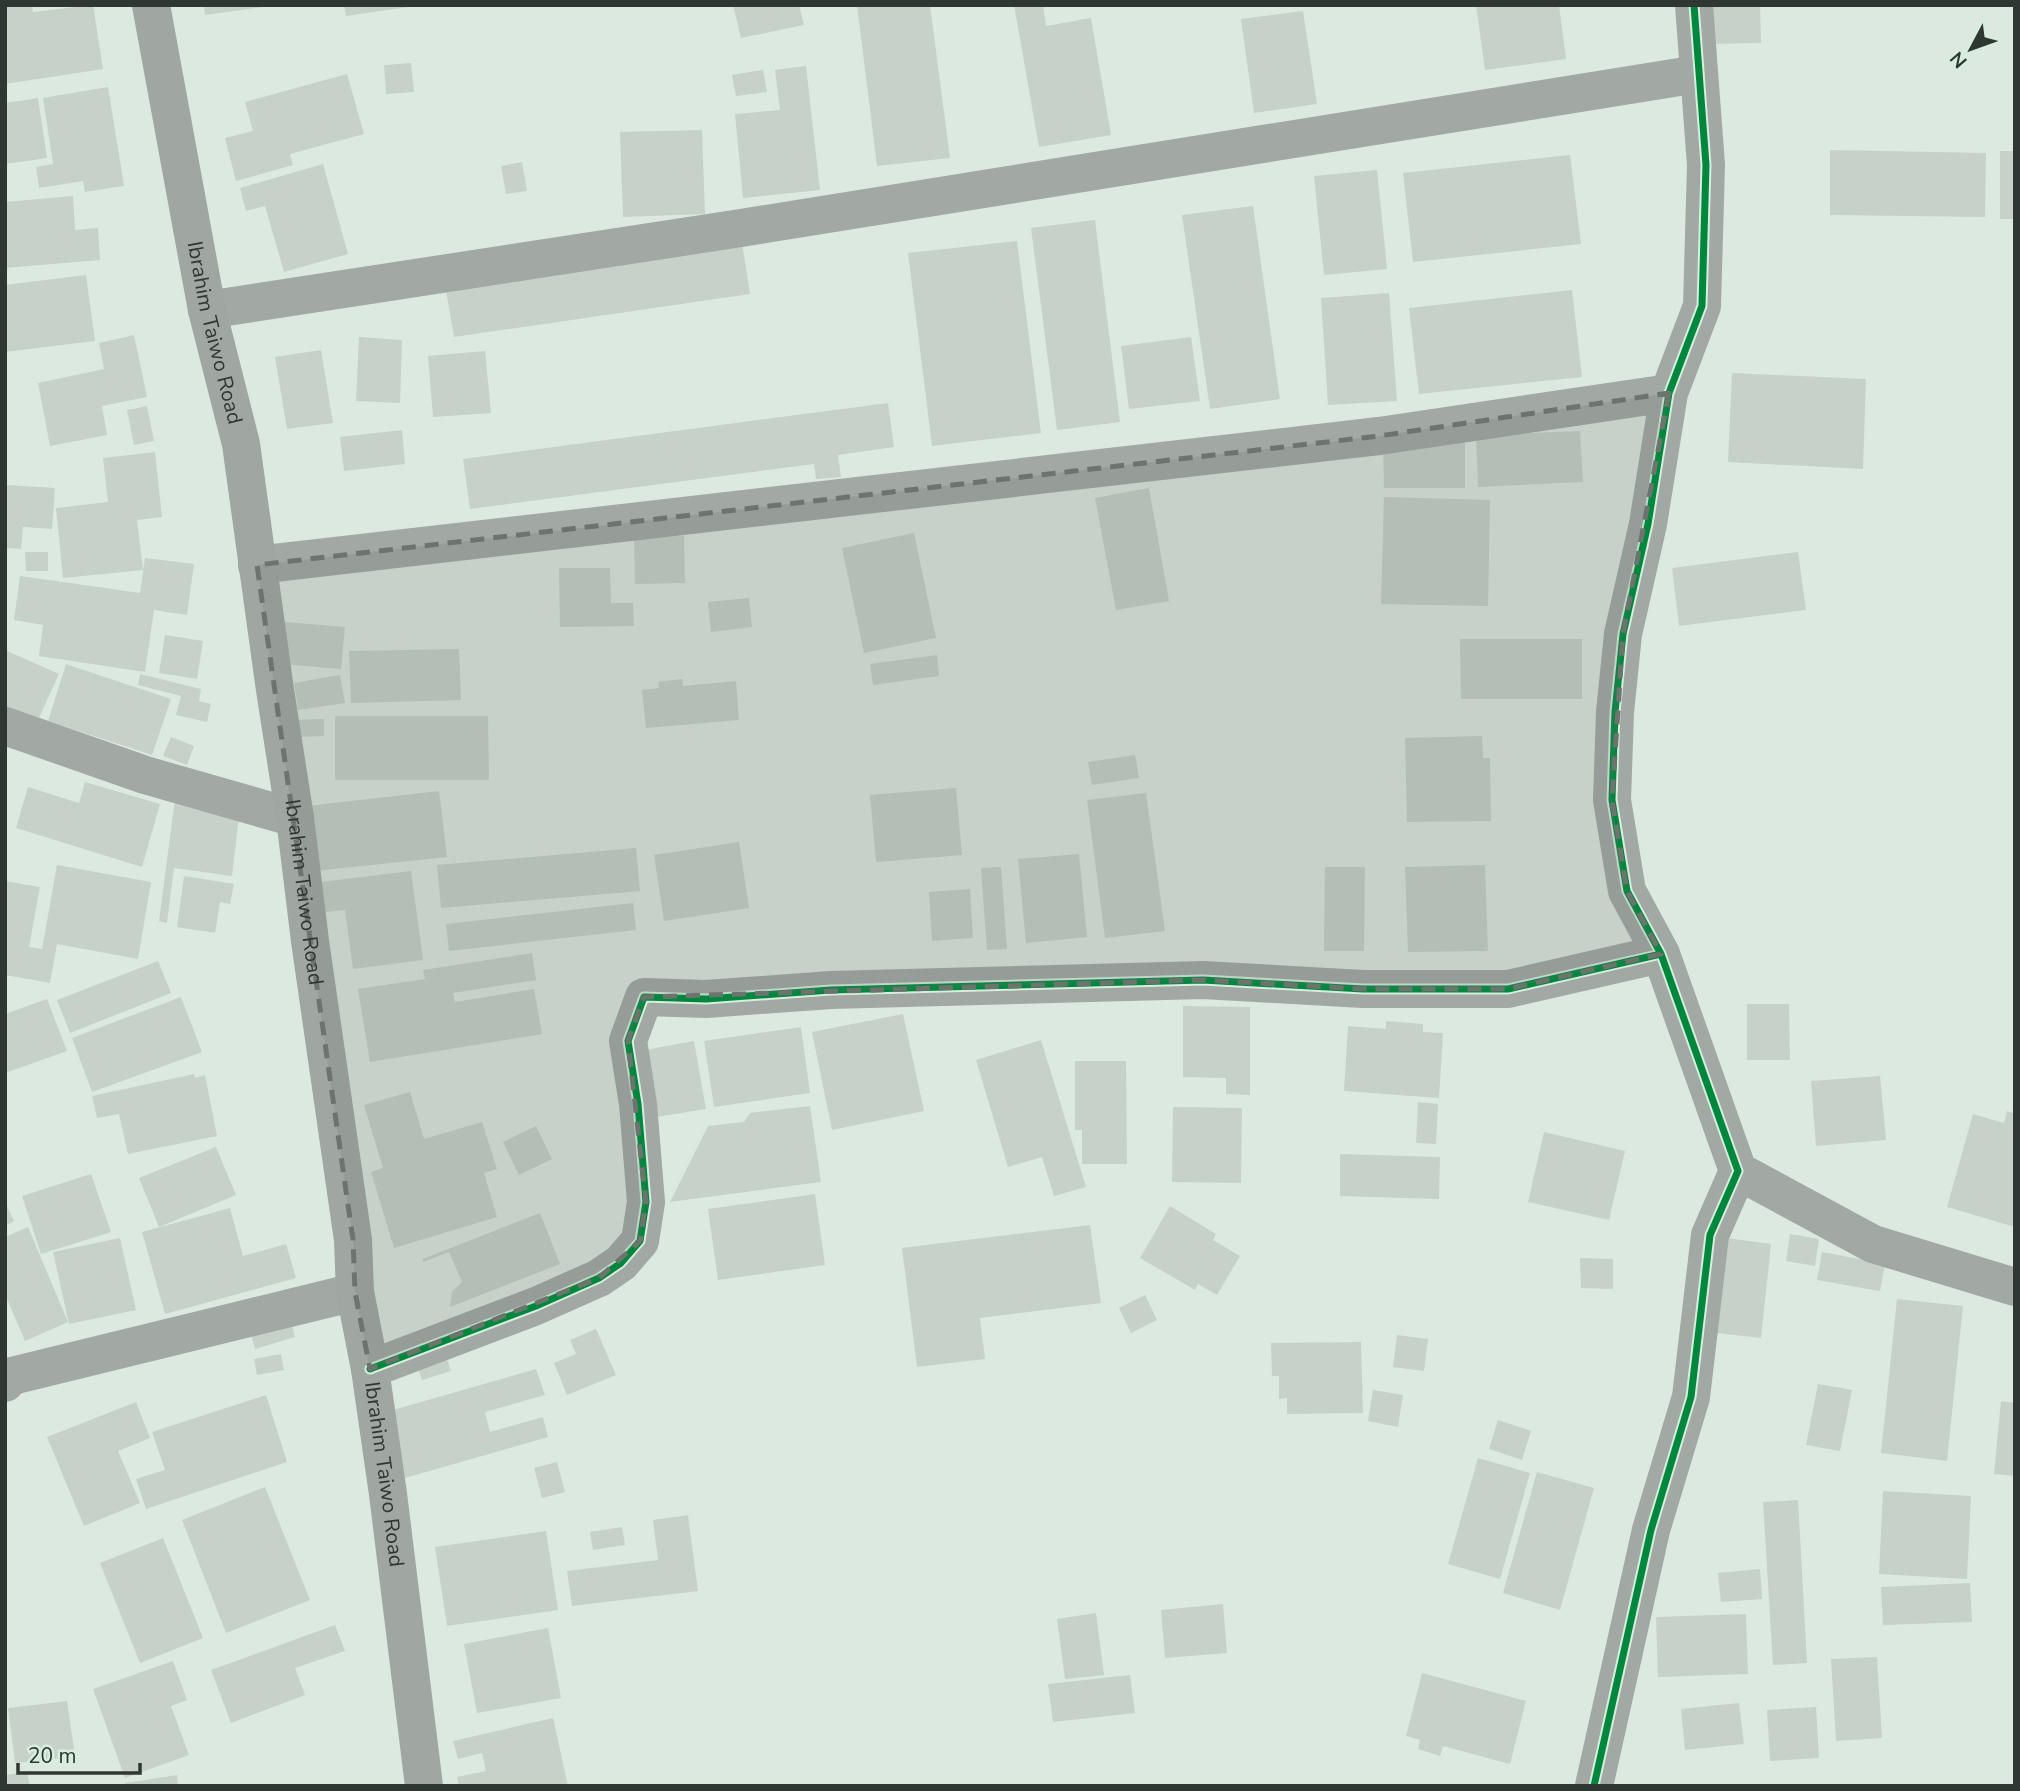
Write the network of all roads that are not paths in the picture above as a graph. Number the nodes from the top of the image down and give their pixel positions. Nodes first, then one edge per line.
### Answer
1 (151, 5) edge
2 (1694, 5) edge
3 (1698, 74) junction
4 (207, 310) junction
5 (1669, 393) junction
6 (257, 565) junction
7 (5, 726) edge
8 (295, 818) junction
9 (1661, 954) junction
10 (1738, 1171) junction
11 (2015, 1287) edge
12 (355, 1292) junction
13 (370, 1369) junction
14 (5, 1383) edge
15 (424, 1786) edge
16 (1594, 1786) edge

1 - 4 main road, Ibrahim Taiwo Road
2 - 3 street
3 - 4 street
3 - 5 street
4 - 6 main road, Ibrahim Taiwo Road
5 - 6 street
5 - 9 street
6 - 8 main road, Ibrahim Taiwo Road
7 - 8 street
8 - 12 main road, Ibrahim Taiwo Road
9 - 10 street
9 - 13 street
10 - 11 street
10 - 16 street
12 - 13 main road, Ibrahim Taiwo Road
12 - 14 street
13 - 15 main road, Ibrahim Taiwo Road

